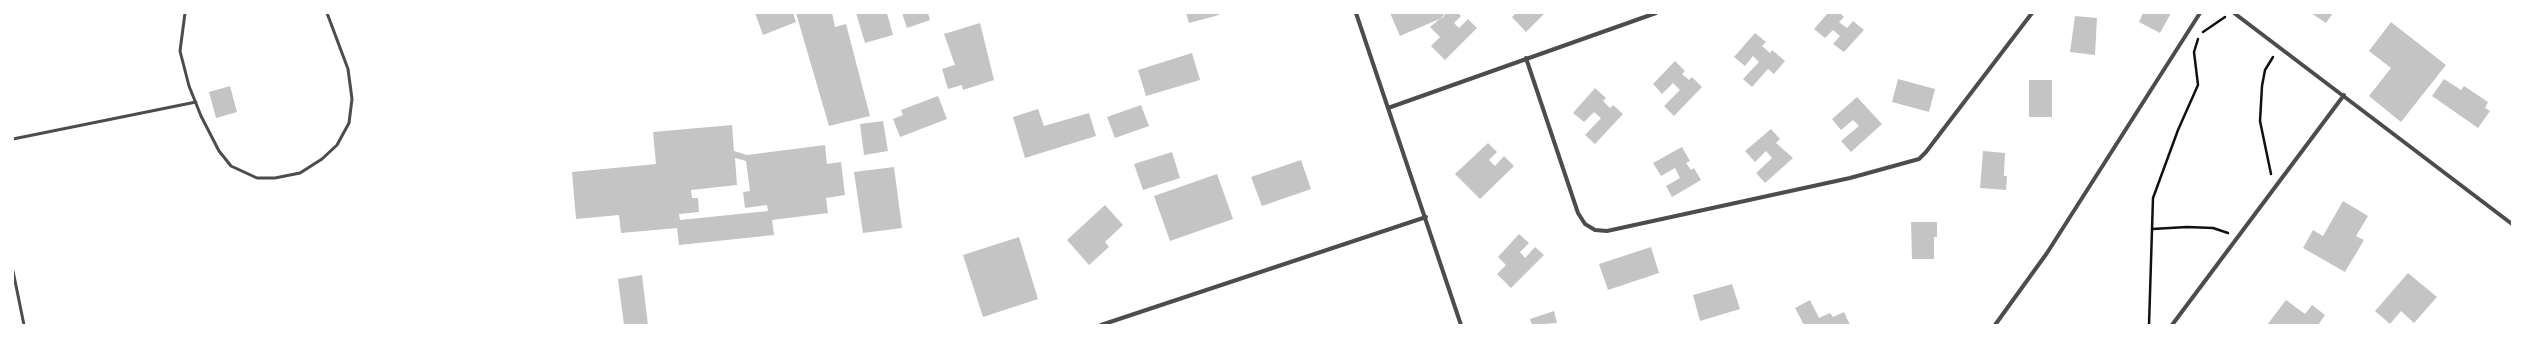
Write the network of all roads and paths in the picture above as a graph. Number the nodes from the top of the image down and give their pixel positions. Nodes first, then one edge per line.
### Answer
1 (185, 13) edge
2 (327, 13) edge
3 (1356, 13) edge
4 (1656, 13) edge
5 (2032, 13) edge
6 (2200, 13) edge
7 (2230, 13) edge
8 (2234, 13) edge
9 (2279, 46) junction
10 (1526, 58) junction
11 (2344, 96) junction
12 (196, 102) junction
13 (1388, 108) junction
14 (13, 139) edge
15 (2277, 188) junction
16 (1426, 217) junction
17 (2512, 224) edge
18 (2152, 229) junction
19 (2240, 236) junction
20 (13, 271) edge
21 (24, 325) edge
22 (1101, 325) edge
23 (1462, 325) edge
24 (1995, 325) edge
25 (2149, 325) edge
26 (2172, 325) edge

1 - 12 lane
2 - 12 lane
3 - 13 street
4 - 10 street
5 - 10 street
6 - 24 street
7 - 18 path
8 - 9 street
9 - 11 street
9 - 15 path
10 - 13 street
11 - 15 street
11 - 17 street
12 - 14 lane
13 - 16 street
15 - 19 street
16 - 22 street
16 - 23 street
18 - 19 path
18 - 25 path
19 - 26 street
20 - 21 lane

